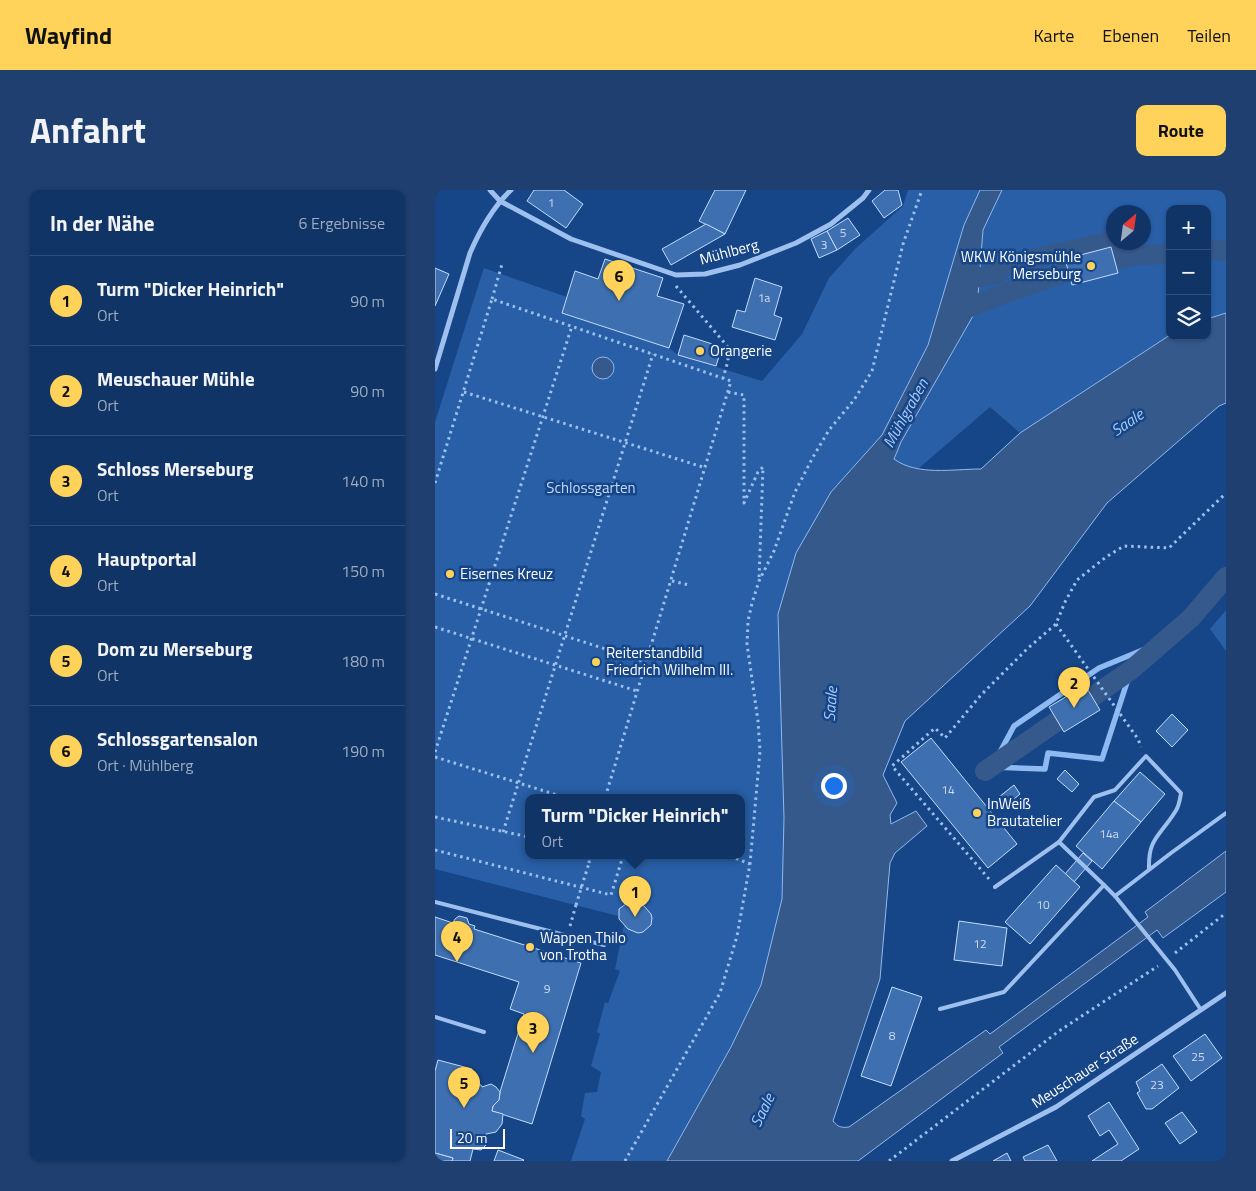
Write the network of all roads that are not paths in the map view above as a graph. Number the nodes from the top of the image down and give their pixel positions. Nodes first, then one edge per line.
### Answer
1 (490, 190) edge
2 (511, 190) edge
3 (869, 190) edge
4 (500, 200) junction
5 (435, 369) edge
6 (1226, 813) edge
7 (1059, 842) junction
8 (1149, 869) junction
9 (1104, 885) junction
10 (995, 887) road end
11 (1115, 896) junction
12 (435, 902) edge
13 (604, 945) dead end
14 (1226, 993) edge
15 (940, 1008) dead end
16 (1201, 1010) junction
17 (435, 1017) edge
18 (484, 1032) dead end
19 (951, 1161) edge

1 - 4 street, Mühlberg
2 - 4 street
3 - 4 street, Mühlberg
4 - 5 street
6 - 8 lane
7 - 8 lane
7 - 9 lane
7 - 10 lane
8 - 11 lane
9 - 11 lane
9 - 15 lane
11 - 16 lane
12 - 13 lane
14 - 16 street, Meuschauer Straße
16 - 19 street, Meuschauer Straße
17 - 18 lane

